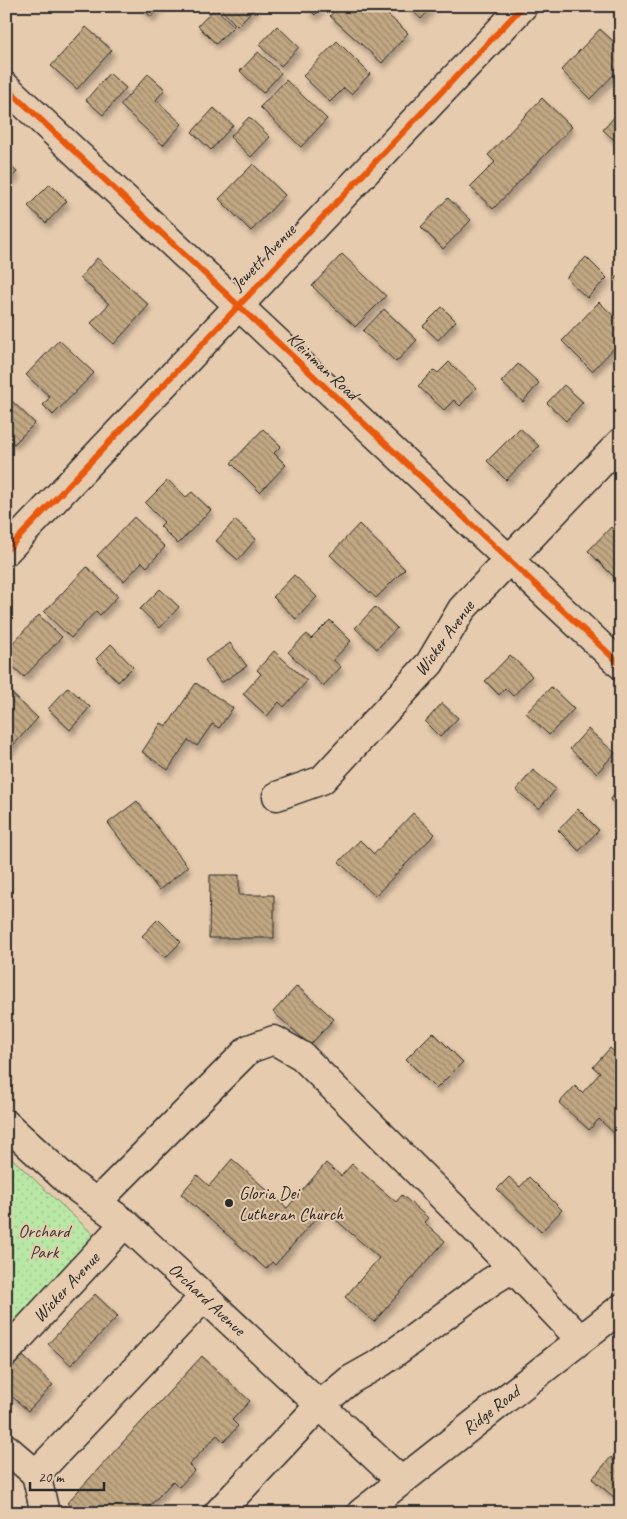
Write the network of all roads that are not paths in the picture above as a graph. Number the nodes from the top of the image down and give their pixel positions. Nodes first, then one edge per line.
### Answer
1 (523, 6) edge
2 (6, 87) edge
3 (238, 306) junction
4 (621, 442) edge
5 (6, 551) edge
6 (508, 561) junction
7 (621, 666) edge
8 (277, 796) dead end
9 (6, 1124) edge
10 (97, 1202) junction
11 (125, 1222) junction
12 (513, 1268) junction
13 (204, 1297) junction
14 (621, 1308) edge
15 (580, 1339) junction
16 (6, 1352) edge
17 (320, 1405) junction
18 (6, 1448) edge
19 (36, 1474) junction
20 (401, 1481) junction
21 (45, 1513) edge
22 (218, 1513) edge
23 (361, 1513) edge

1 - 3 street, Jewett Avenue
2 - 3 street, Kleinman Road
3 - 5 street, Jewett Avenue
3 - 6 street, Kleinman Road
4 - 6 street, Wicker Avenue
6 - 7 street, Kleinman Road
6 - 8 street, Wicker Avenue
9 - 10 street, Orchard Avenue
10 - 11 street, Orchard Avenue
10 - 12 street
11 - 13 street, Orchard Avenue
11 - 16 street, Wicker Avenue
12 - 15 street
12 - 17 street
13 - 17 street, Orchard Avenue
13 - 19 street
14 - 15 street, Ridge Road
15 - 20 street, Ridge Road
17 - 20 street, Orchard Avenue
17 - 22 street
18 - 19 street
19 - 21 street
20 - 23 street, Ridge Road

